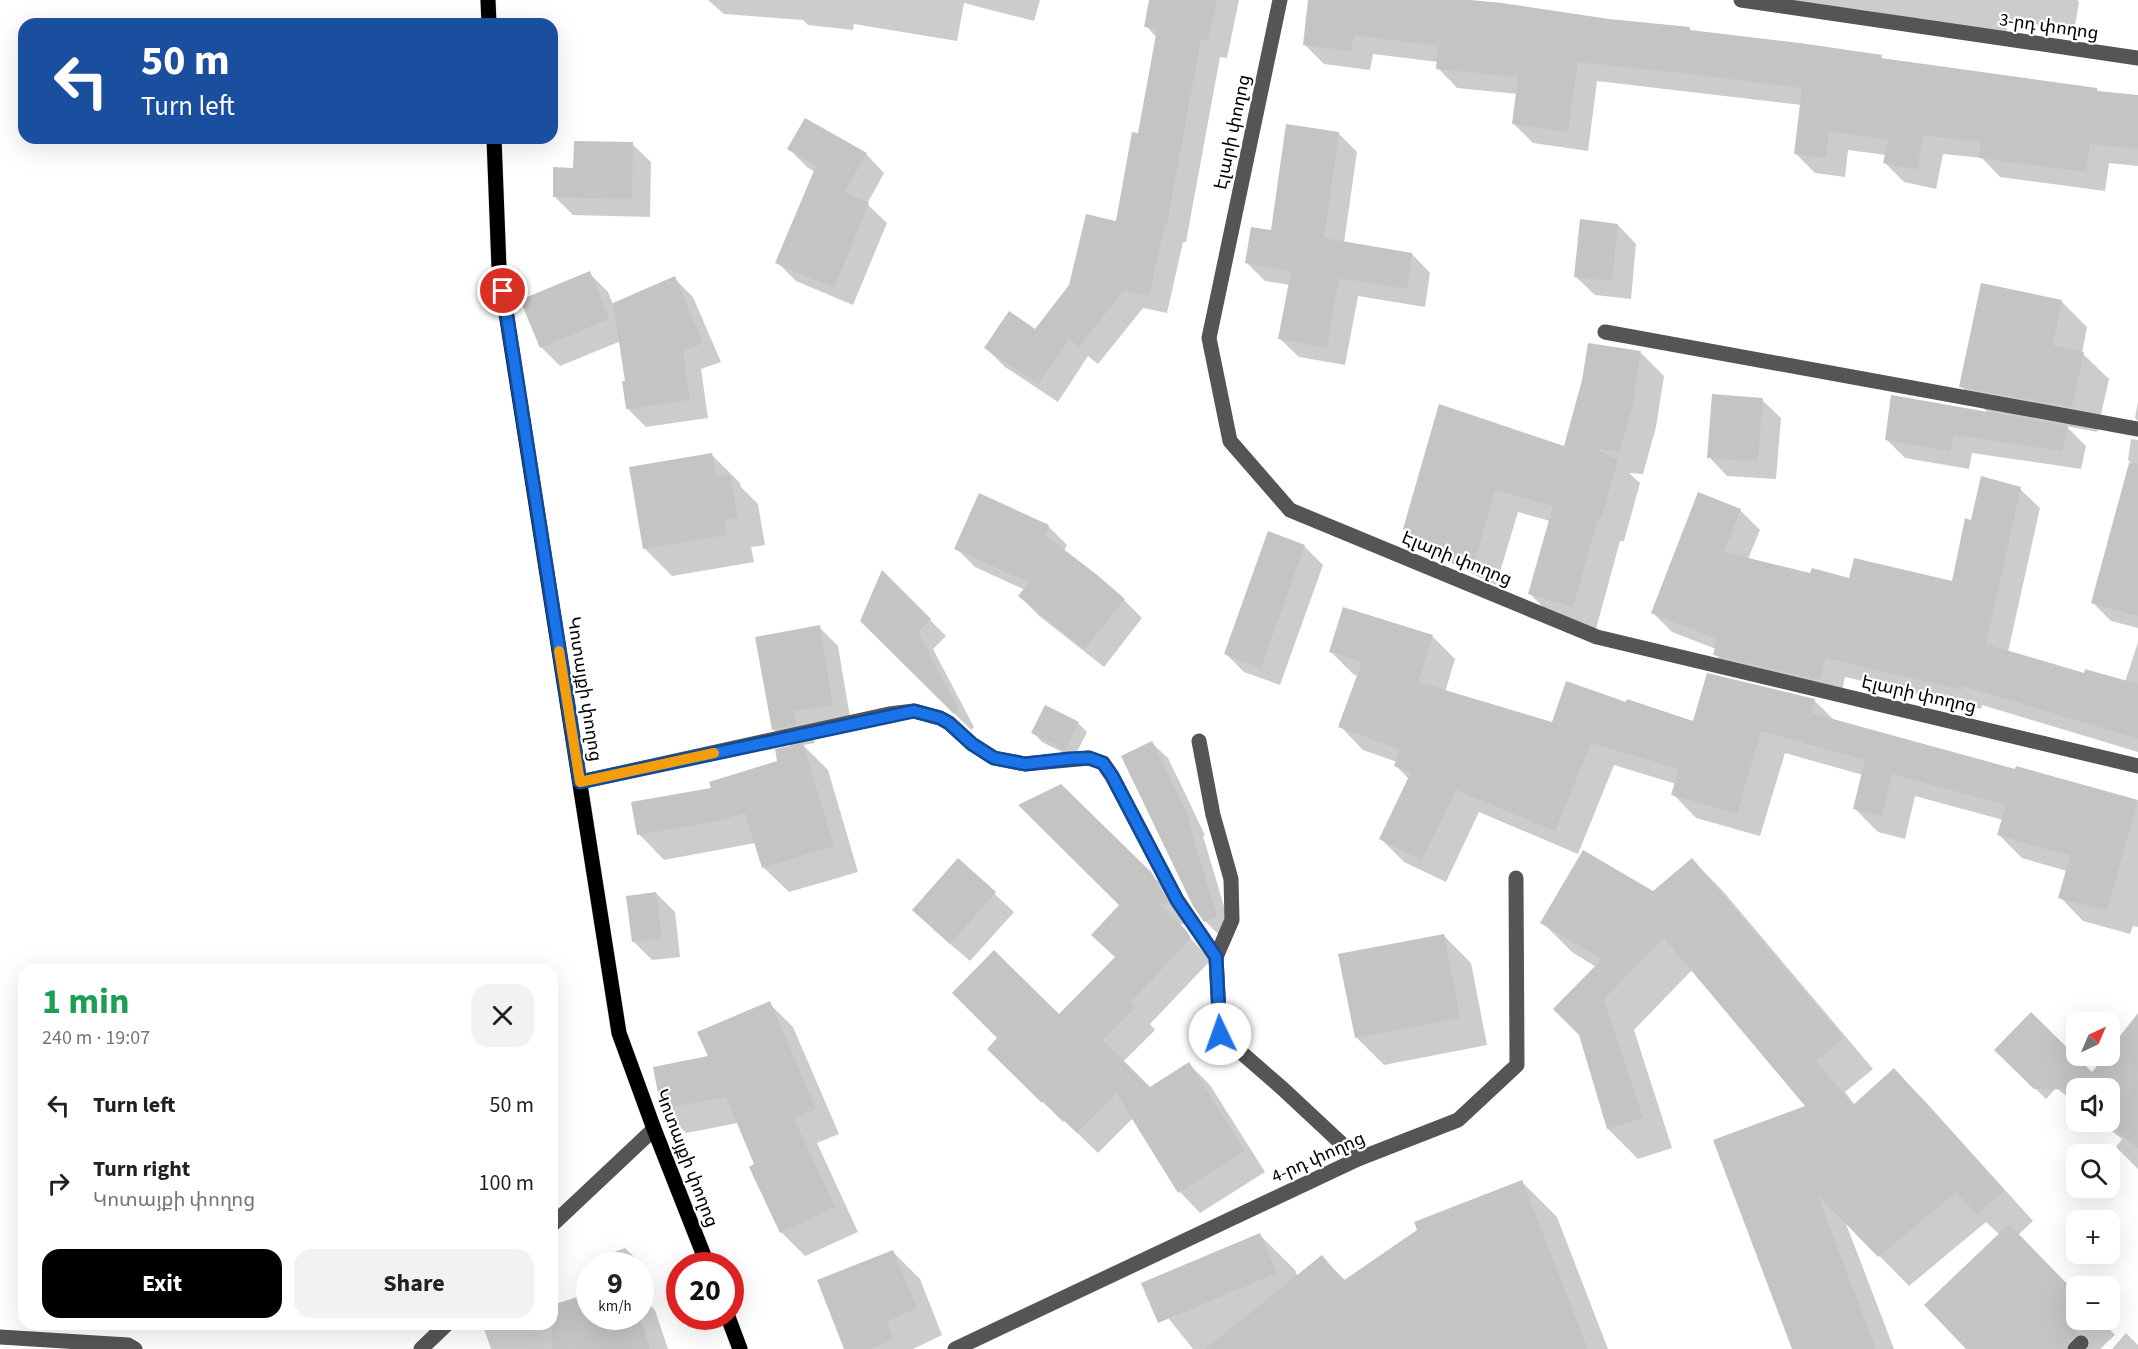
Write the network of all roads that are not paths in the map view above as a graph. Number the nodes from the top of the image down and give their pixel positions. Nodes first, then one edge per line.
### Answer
1 (488, 0) edge
2 (1280, 0) edge
3 (1741, 0) edge
4 (489, 18) edge
5 (2138, 58) edge
6 (494, 144) edge
7 (1605, 332) dead end
8 (2138, 429) edge
9 (1198, 741) dead end
10 (2138, 766) edge
11 (580, 782) junction
12 (1516, 878) dead end
13 (1216, 957) junction
14 (654, 1129) junction
15 (1358, 1159) junction
16 (558, 1219) edge
17 (702, 1252) edge
18 (441, 1330) edge
19 (733, 1330) edge
20 (0, 1337) edge
21 (135, 1349) edge
22 (421, 1349) edge
23 (740, 1349) edge
24 (955, 1349) edge

1 - 4 main road
2 - 10 street, Էլարի փողոց
3 - 5 street, 3-րդ փողոց
6 - 11 main road, Կոտայքի փողոց
7 - 8 street
9 - 13 street
11 - 13 street
11 - 14 main road, Կոտայքի փողոց
12 - 15 street, 4-րդ փողոց
13 - 15 street
14 - 16 street
14 - 17 main road, Կոտայքի փողոց
15 - 24 street, 4-րդ փողոց
18 - 22 street
19 - 23 main road
20 - 21 street

